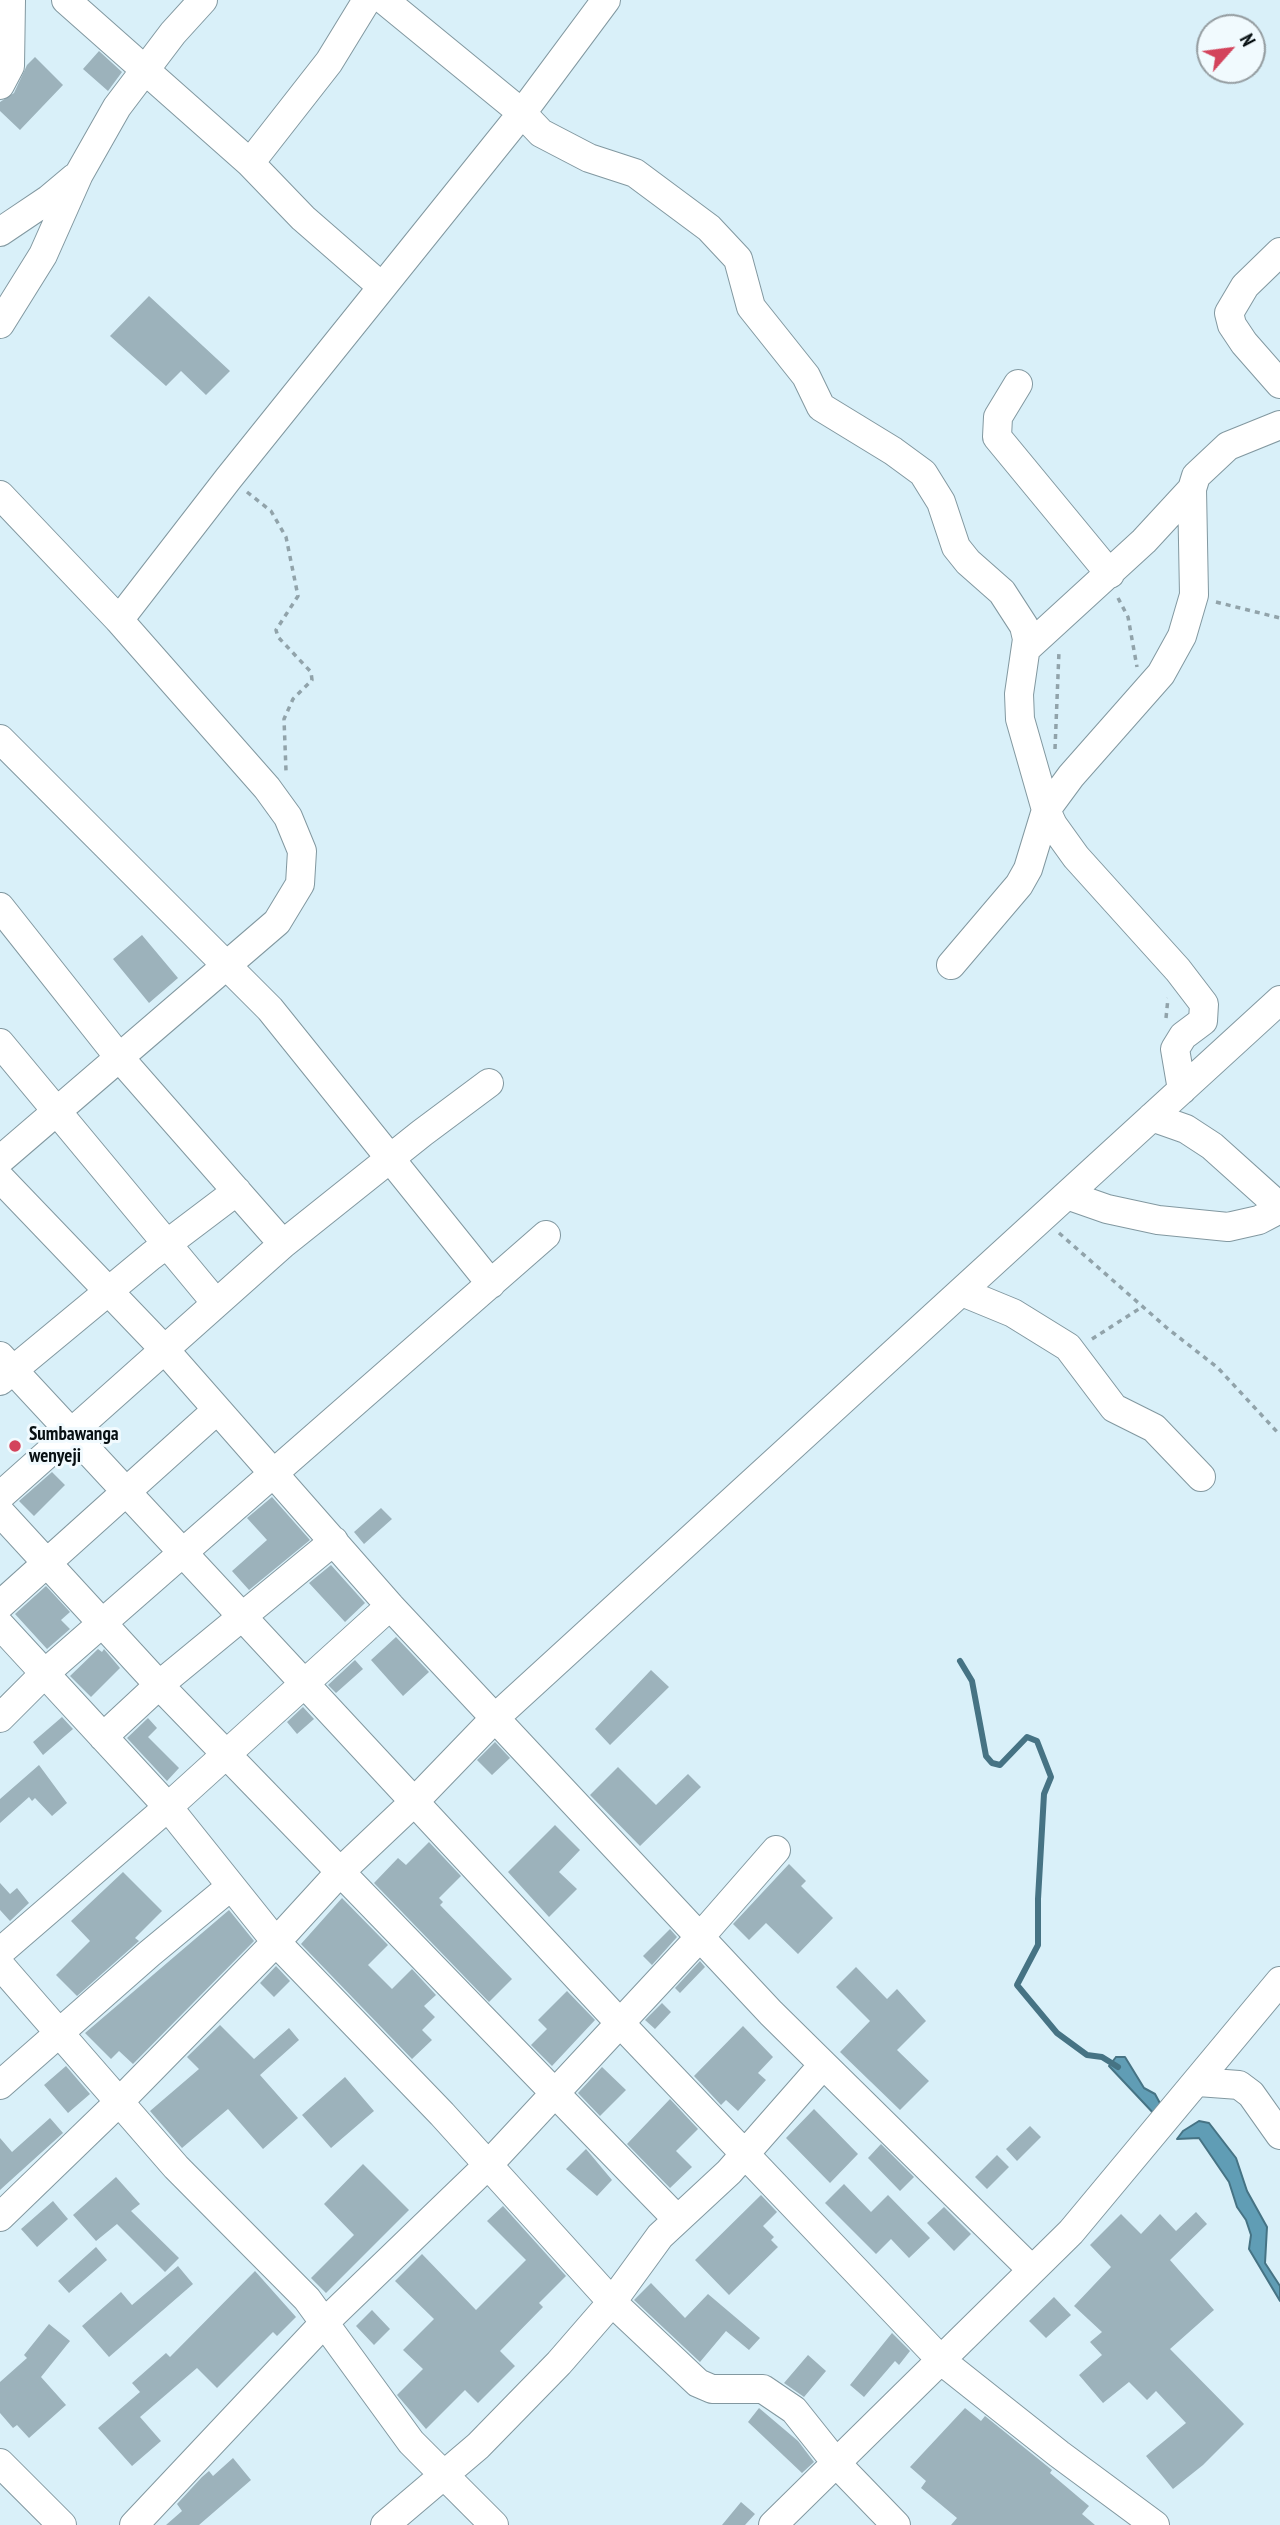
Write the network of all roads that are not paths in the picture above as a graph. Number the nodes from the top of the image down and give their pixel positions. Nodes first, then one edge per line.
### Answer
1 (11, 0) edge
2 (66, 0) edge
3 (368, 0) edge
4 (385, 0) edge
5 (606, 0) edge
6 (194, 3) edge
7 (144, 71) junction
8 (0, 85) edge
9 (522, 113) junction
10 (250, 163) junction
11 (79, 174) junction
12 (0, 232) edge
13 (1280, 252) edge
14 (381, 286) junction
15 (0, 324) edge
16 (1018, 384) dead end
17 (1280, 384) edge
18 (1280, 425) edge
19 (1192, 489) junction
20 (0, 495) edge
21 (1106, 577) junction
22 (119, 620) junction
23 (1027, 649) junction
24 (0, 739) edge
25 (1046, 810) junction
26 (0, 906) edge
27 (226, 963) junction
28 (951, 965) dead end
29 (1280, 1000) edge
30 (0, 1043) edge
31 (118, 1056) junction
32 (489, 1083) dead end
33 (1182, 1090) junction
34 (55, 1112) junction
35 (1152, 1117) junction
36 (389, 1159) junction
37 (0, 1160) edge
38 (0, 1178) edge
39 (237, 1191) junction
40 (1067, 1195) junction
41 (1280, 1208) edge
42 (546, 1236) dead end
43 (283, 1244) junction
44 (166, 1245) junction
45 (491, 1284) junction
46 (962, 1292) junction
47 (108, 1293) junction
48 (216, 1303) junction
49 (164, 1349) junction
50 (5, 1369) edge
51 (217, 1410) junction
52 (71, 1432) junction
53 (272, 1473) junction
54 (1201, 1477) dead end
55 (128, 1490) junction
56 (0, 1496) edge
57 (0, 1512) edge
58 (334, 1541) junction
59 (183, 1553) junction
60 (48, 1561) junction
61 (0, 1605) edge
62 (390, 1606) junction
63 (242, 1618) junction
64 (103, 1623) junction
65 (0, 1625) edge
66 (44, 1674) junction
67 (302, 1683) junction
68 (159, 1685) junction
69 (496, 1717) junction
70 (0, 1718) edge
71 (103, 1737) junction
72 (226, 1752) junction
73 (414, 1802) junction
74 (168, 1807) junction
75 (776, 1850) dead end
76 (341, 1871) junction
77 (230, 1887) junction
78 (700, 1937) junction
79 (276, 1942) junction
80 (0, 1952) edge
81 (0, 1965) edge
82 (1280, 1981) edge
83 (619, 2022) junction
84 (60, 2032) junction
85 (823, 2065) junction
86 (1198, 2082) junction
87 (0, 2085) edge
88 (558, 2092) junction
89 (120, 2101) junction
90 (1280, 2135) edge
91 (746, 2153) junction
92 (489, 2164) junction
93 (0, 2217) edge
94 (676, 2218) junction
95 (1032, 2270) junction
96 (612, 2302) junction
97 (325, 2322) junction
98 (943, 2362) junction
99 (0, 2463) edge
100 (837, 2464) junction
101 (445, 2476) junction
102 (61, 2525) edge
103 (134, 2525) edge
104 (385, 2525) edge
105 (494, 2525) edge
106 (773, 2525) edge
107 (896, 2525) edge
108 (1155, 2525) edge

1 - 8 street
2 - 7 street
3 - 10 street
4 - 9 street
5 - 9 street
6 - 7 street
7 - 10 street
7 - 11 street
9 - 14 street
9 - 23 street
10 - 14 street
11 - 12 street
11 - 15 street
13 - 17 street
14 - 22 street
16 - 21 street
18 - 19 street
19 - 21 street
19 - 25 street
20 - 22 street
21 - 23 street
22 - 27 street
23 - 25 street
24 - 27 street
25 - 28 street
25 - 33 street
26 - 31 street
27 - 31 street
27 - 36 street
29 - 33 street
30 - 34 street
31 - 34 street
31 - 39 street
32 - 36 street
33 - 35 street
34 - 37 street
34 - 44 street
35 - 40 street
35 - 41 street
36 - 43 street
36 - 45 street
38 - 47 street
39 - 43 street
39 - 44 street
40 - 41 street
40 - 46 street
42 - 45 street
43 - 48 street
44 - 47 street
44 - 48 street
45 - 53 street
46 - 54 street
46 - 69 street
47 - 49 street
47 - 50 street
48 - 49 street
49 - 51 street
49 - 52 street
50 - 52 street
51 - 53 street
51 - 55 street
52 - 55 street
52 - 56 street
53 - 58 street
53 - 59 street
55 - 59 street
55 - 60 street
57 - 60 street
58 - 62 street
58 - 63 street
59 - 63 street
59 - 64 street
60 - 61 street
60 - 64 street
62 - 67 street
62 - 69 street
63 - 67 street
63 - 68 street
64 - 66 street
64 - 68 street
65 - 66 street
66 - 70 street
66 - 71 street
67 - 72 street
67 - 73 street
68 - 71 street
68 - 72 street
69 - 73 street
69 - 78 street
71 - 74 street
72 - 74 street
72 - 76 street
73 - 76 street
73 - 83 street
74 - 77 street
74 - 80 street
75 - 78 street
76 - 79 street
76 - 88 street
77 - 79 street
77 - 84 street
78 - 83 street
78 - 85 street
79 - 89 street
79 - 92 street
81 - 84 street
82 - 86 street
83 - 88 street
83 - 91 street
84 - 87 street
84 - 89 street
85 - 91 street
85 - 95 street
86 - 90 street
86 - 95 street
88 - 92 street
88 - 94 street
89 - 93 street
89 - 97 street
91 - 94 street
91 - 98 street
92 - 96 street
92 - 97 street
94 - 96 street
95 - 98 street
96 - 100 street
96 - 101 street
97 - 101 street
97 - 103 street
98 - 100 street
98 - 108 street
99 - 102 street
100 - 106 street
100 - 107 street
101 - 104 street
101 - 105 street

